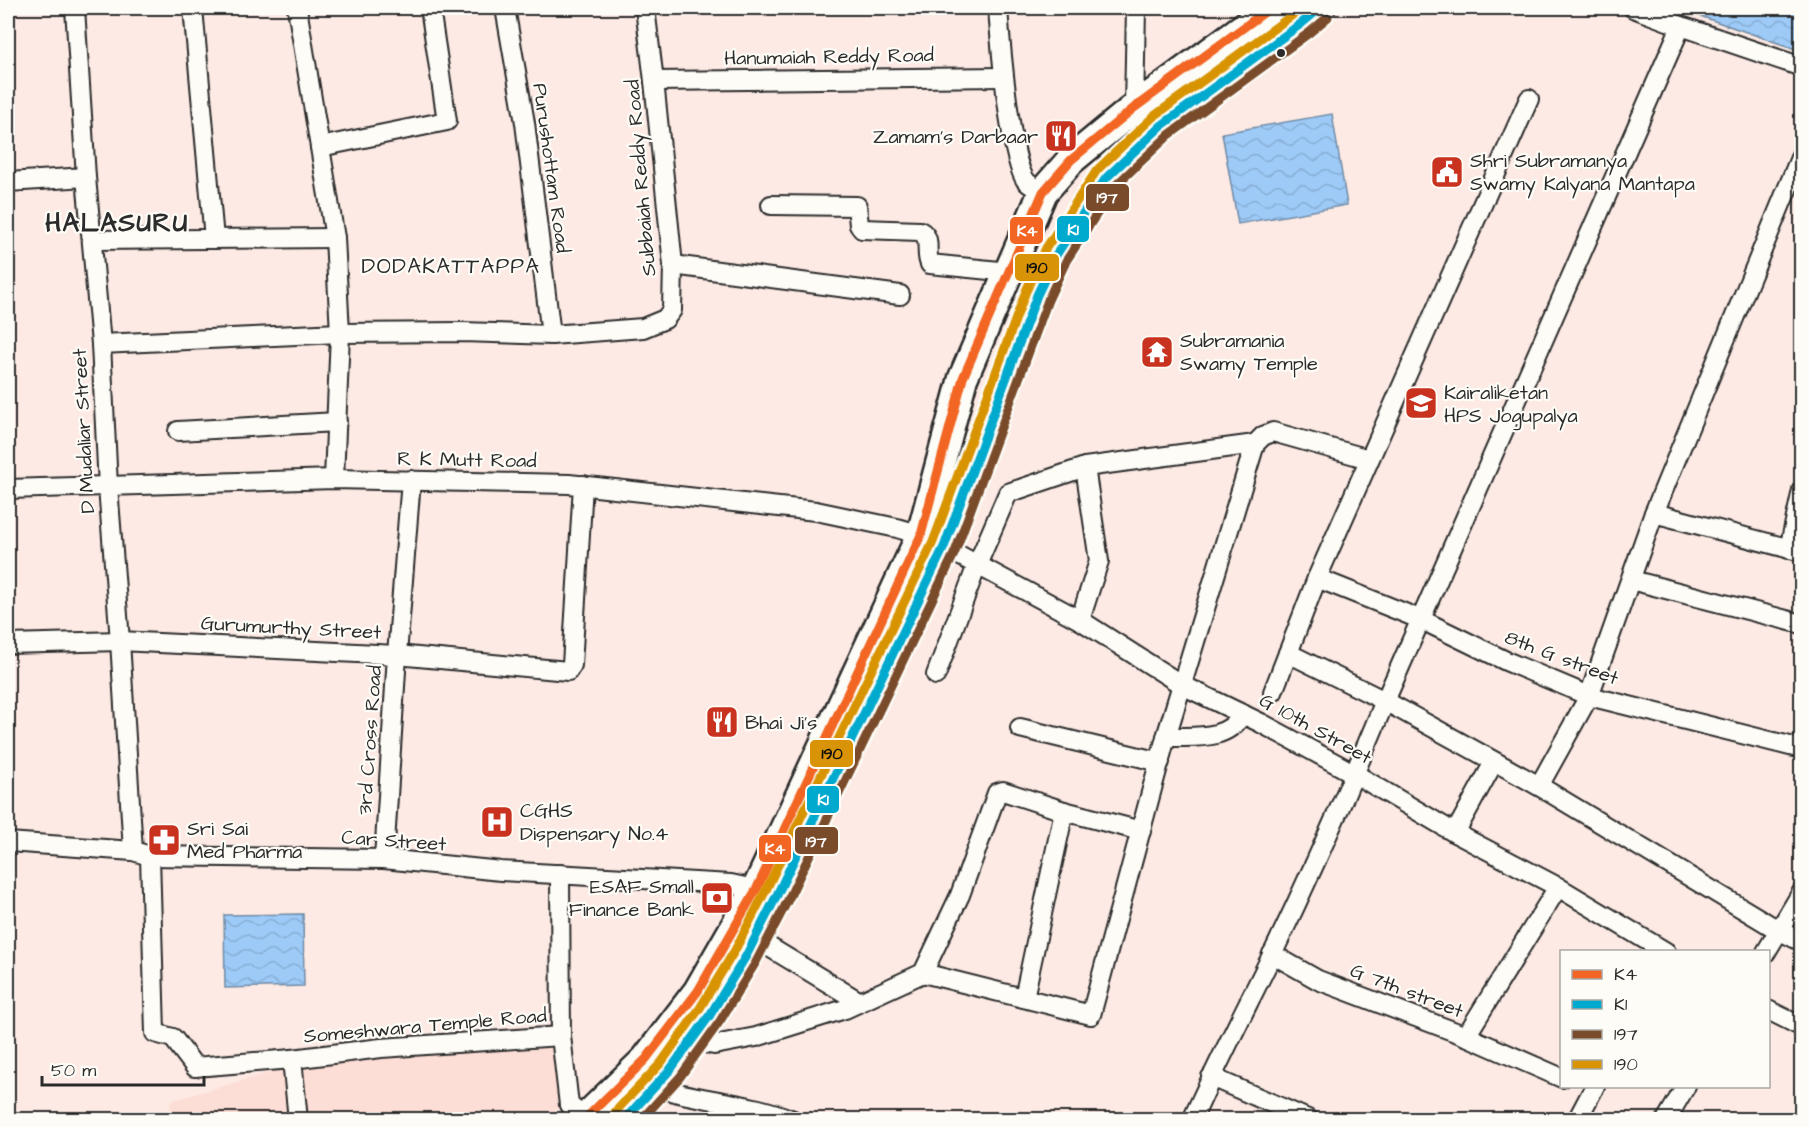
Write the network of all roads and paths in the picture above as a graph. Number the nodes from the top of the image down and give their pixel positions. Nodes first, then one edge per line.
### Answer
1 (75, 8) edge
2 (193, 8) edge
3 (297, 8) edge
4 (430, 8) edge
5 (505, 8) edge
6 (645, 8) edge
7 (998, 8) edge
8 (1136, 8) edge
9 (1270, 8) edge
10 (1320, 8) edge
11 (1633, 8) edge
12 (1681, 26) junction
13 (1802, 67) edge
14 (1004, 77) junction
15 (654, 81) junction
16 (1529, 99) dead end
17 (1134, 108) junction
18 (320, 147) junction
19 (1802, 153) edge
20 (1071, 160) junction
21 (86, 177) junction
22 (8, 182) edge
23 (1103, 182) junction
24 (1043, 192) junction
25 (771, 205) dead end
26 (335, 238) junction
27 (214, 239) junction
28 (92, 240) junction
29 (673, 265) junction
30 (1009, 272) junction
31 (900, 295) dead end
32 (340, 333) junction
33 (552, 335) junction
34 (101, 344) junction
35 (337, 422) junction
36 (178, 431) dead end
37 (1255, 444) junction
38 (1369, 459) junction
39 (1085, 467) junction
40 (334, 479) junction
41 (411, 480) junction
42 (583, 485) junction
43 (108, 487) junction
44 (8, 489) edge
45 (1802, 490) edge
46 (1653, 513) junction
47 (933, 541) junction
48 (1795, 551) edge
49 (977, 565) junction
50 (1317, 578) junction
51 (1631, 580) junction
52 (1080, 620) junction
53 (1422, 620) junction
54 (1802, 624) edge
55 (120, 640) junction
56 (8, 644) edge
57 (1288, 653) junction
58 (397, 655) junction
59 (936, 675) dead end
60 (1182, 685) junction
61 (1273, 692) dead end
62 (1589, 696) junction
63 (1385, 701) junction
64 (1243, 714) junction
65 (1020, 728) dead end
66 (1166, 737) junction
67 (1802, 749) edge
68 (1160, 762) junction
69 (1494, 762) junction
70 (1355, 774) junction
71 (1539, 786) junction
72 (1064, 811) junction
73 (1141, 831) junction
74 (1455, 833) junction
75 (8, 842) edge
76 (142, 854) junction
77 (384, 859) junction
78 (560, 874) junction
79 (1558, 887) junction
80 (767, 892) junction
81 (1802, 892) edge
82 (1778, 930) junction
83 (756, 939) junction
84 (1802, 942) edge
85 (1664, 950) edge
86 (1768, 950) edge
87 (1272, 954) junction
88 (923, 973) junction
89 (1024, 998) junction
90 (860, 1002) junction
91 (1770, 1011) edge
92 (1802, 1027) edge
93 (561, 1036) junction
94 (1466, 1036) junction
95 (691, 1041) junction
96 (292, 1059) junction
97 (1211, 1077) junction
98 (1560, 1077) edge
99 (655, 1087) junction
100 (1590, 1088) edge
101 (1685, 1088) edge
102 (724, 1111) edge
103 (298, 1119) edge
104 (584, 1119) edge
105 (624, 1119) edge
106 (793, 1119) edge
107 (1192, 1119) edge
108 (1310, 1119) edge
109 (1577, 1119) edge
110 (1669, 1119) edge

1 - 21 street, D Mudaliar Street
2 - 27 street
3 - 18 street
4 - 18 street
5 - 33 street, Purushottam Road
6 - 15 street, Subbaiah Reddy Road
7 - 14 street
8 - 17 street
9 - 17 main road
10 - 23 main road
11 - 12 street
12 - 13 street
12 - 53 street
14 - 15 street, Hanumaiah Reddy Road
14 - 24 street
15 - 29 street, Subbaiah Reddy Road
16 - 38 street
17 - 20 main road
18 - 26 street
19 - 46 street
20 - 23 main road
20 - 24 main road
21 - 22 street
21 - 28 street, D Mudaliar Street
23 - 47 main road
24 - 30 main road
25 - 30 street
26 - 27 street
26 - 32 street
27 - 28 street
28 - 34 street, D Mudaliar Street
29 - 31 street
29 - 33 street, Subbaiah Reddy Road
30 - 47 main road
32 - 33 street
32 - 34 street
32 - 35 street
34 - 43 street, D Mudaliar Street
35 - 36 street
35 - 40 street
37 - 38 street
37 - 39 street
37 - 60 street
38 - 50 street
39 - 49 street
39 - 52 street
40 - 41 street, R K Mutt Road
40 - 43 street, R K Mutt Road
41 - 42 street, R K Mutt Road
41 - 58 street, 3rd Cross Road
42 - 47 street, R K Mutt Road
42 - 58 street, Gurumurthy Street
43 - 44 street, R K Mutt Road
43 - 55 street, D Mudaliar Street
45 - 48 street
46 - 48 street
46 - 51 street
47 - 49 street, G 10th Street
47 - 80 main road
49 - 52 street, G 10th Street
49 - 59 street
50 - 53 street, 8th G street
50 - 57 street
51 - 54 street
51 - 62 street
52 - 60 street, G 10th Street
53 - 62 street, 8th G street
53 - 63 street
55 - 56 street, Gurumurthy Street
55 - 58 street, Gurumurthy Street
55 - 76 street, D Mudaliar Street
57 - 61 street
57 - 63 street
58 - 77 street, 3rd Cross Road
60 - 64 street, G 10th Street
60 - 66 street
62 - 67 street, 8th G street
62 - 71 street
63 - 69 street
63 - 70 street
64 - 66 street
64 - 70 street, G 10th Street
65 - 68 street
66 - 68 street
68 - 73 street
69 - 71 street
69 - 74 street
70 - 74 street, G 10th Street
70 - 87 street
71 - 82 street
72 - 73 street
72 - 88 street
72 - 89 street
73 - 89 street
74 - 79 street, G 10th Street
75 - 76 street, Car Street
76 - 77 street, Car Street
76 - 96 street, Someshwara Temple Road
77 - 78 street, Car Street
78 - 80 street, Car Street
78 - 93 street
79 - 85 street, G 10th Street
79 - 94 street, G 7th street
80 - 83 main road
80 - 104 main road
81 - 82 street
82 - 84 street
82 - 86 street
83 - 90 street
83 - 95 main road
87 - 94 street, G 7th street
87 - 97 street
88 - 89 street
88 - 90 street
90 - 95 street
91 - 92 street
93 - 96 street, Someshwara Temple Road
93 - 104 street
94 - 98 street
95 - 99 main road
96 - 103 street, Someshwara Temple Road
97 - 107 street
97 - 108 street
99 - 102 street
99 - 105 main road
100 - 109 street
101 - 110 street
102 - 106 street

